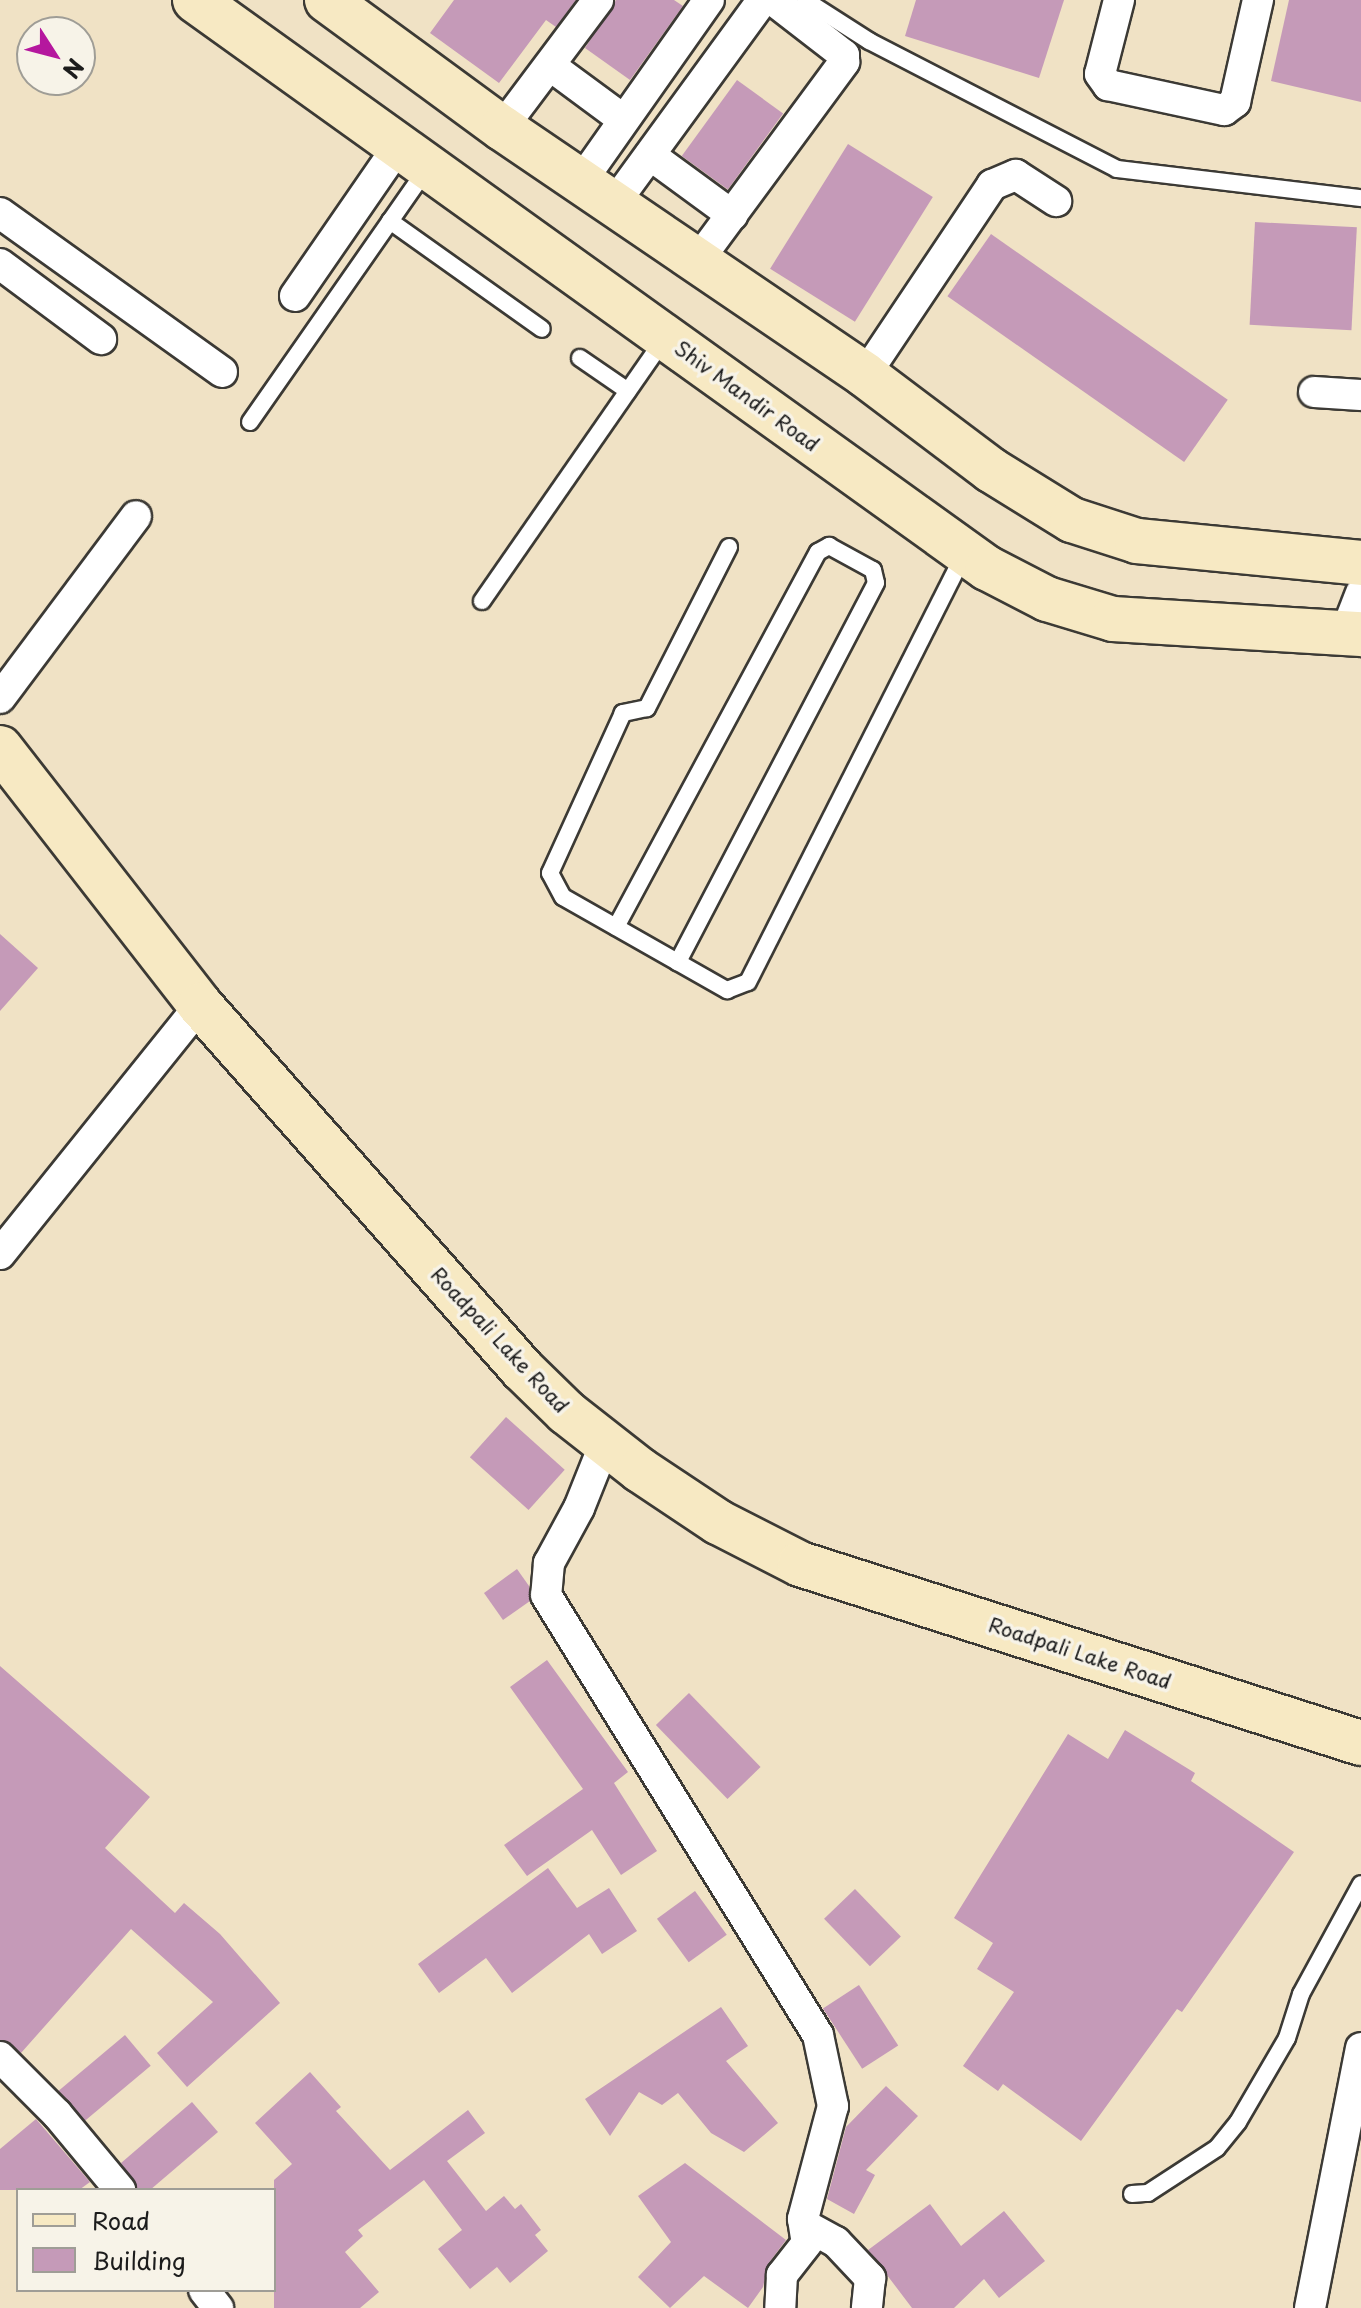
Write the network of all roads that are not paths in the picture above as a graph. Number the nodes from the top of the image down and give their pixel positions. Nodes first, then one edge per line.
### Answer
1 (195, 0) edge
2 (327, 0) edge
3 (598, 0) edge
4 (709, 0) edge
5 (770, 0) edge
6 (805, 0) edge
7 (1119, 0) edge
8 (1258, 0) edge
9 (552, 67) junction
10 (624, 120) junction
11 (502, 128) junction
12 (415, 155) junction
13 (650, 155) junction
14 (599, 190) junction
15 (1361, 198) edge
16 (1056, 201) dead end
17 (0, 213) edge
18 (732, 215) junction
19 (390, 221) junction
20 (699, 259) junction
21 (0, 264) edge
22 (295, 296) dead end
23 (542, 329) dead end
24 (666, 337) junction
25 (101, 339) dead end
26 (580, 358) dead end
27 (222, 372) dead end
28 (865, 375) junction
29 (628, 391) junction
30 (1314, 392) dead end
31 (1361, 395) edge
32 (250, 422) dead end
33 (136, 516) dead end
34 (729, 547) dead end
35 (965, 554) junction
36 (1361, 563) edge
37 (1361, 593) edge
38 (482, 601) dead end
39 (1353, 634) edge
40 (0, 698) edge
41 (0, 748) edge
42 (616, 927) junction
43 (678, 962) junction
44 (200, 1005) junction
45 (0, 1254) edge
46 (605, 1443) junction
47 (1361, 1743) edge
48 (1361, 1884) edge
49 (1361, 2048) edge
50 (0, 2057) edge
51 (118, 2188) edge
52 (1132, 2194) dead end
53 (805, 2225) junction
54 (206, 2292) edge
55 (218, 2308) edge
56 (780, 2308) edge
57 (867, 2308) edge
58 (1310, 2308) edge

1 - 12 street, Shiv Mandir Road
2 - 11 street
3 - 9 street
4 - 10 street
5 - 13 street
5 - 18 street
6 - 15 lane
7 - 8 street
9 - 10 street
9 - 11 street
10 - 14 street
11 - 14 street
12 - 19 lane
12 - 22 street
12 - 24 street, Shiv Mandir Road
13 - 14 street
13 - 18 street
14 - 20 street
16 - 28 street
17 - 27 street
18 - 20 street
19 - 23 lane
19 - 32 lane
20 - 28 street
21 - 25 street
24 - 29 lane
24 - 35 street, Shiv Mandir Road
26 - 29 lane
28 - 36 street
29 - 38 lane
30 - 31 street
33 - 40 street
34 - 42 lane
35 - 39 street, Shiv Mandir Road
35 - 43 lane
37 - 39 street
41 - 44 street, Roadpali Lake Road
42 - 43 lane
42 - 43 lane
44 - 45 street
44 - 46 street, Roadpali Lake Road
46 - 47 street, Roadpali Lake Road
46 - 53 street
48 - 52 lane
49 - 58 street
50 - 51 street
53 - 56 street
53 - 57 street
54 - 55 street

